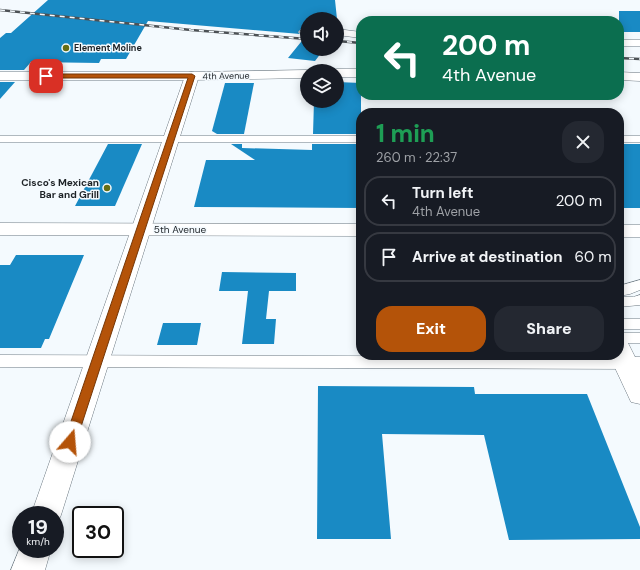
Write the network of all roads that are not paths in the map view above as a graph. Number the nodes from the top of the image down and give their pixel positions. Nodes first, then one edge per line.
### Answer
1 (344, 34) edge
2 (356, 35) edge
3 (624, 43) edge
4 (640, 43) edge
5 (344, 73) edge
6 (356, 73) edge
7 (300, 74) edge
8 (0, 76) edge
9 (192, 76) junction
10 (624, 76) edge
11 (640, 77) edge
12 (0, 139) edge
13 (171, 139) junction
14 (356, 139) edge
15 (624, 139) edge
16 (640, 139) edge
17 (0, 229) edge
18 (141, 229) junction
19 (356, 230) edge
20 (624, 231) edge
21 (640, 231) edge
22 (640, 284) edge
23 (624, 291) edge
24 (640, 300) edge
25 (624, 302) edge
26 (624, 324) edge
27 (640, 324) edge
28 (624, 338) edge
29 (640, 338) edge
30 (628, 358) edge
31 (356, 360) edge
32 (0, 361) edge
33 (97, 361) junction
34 (640, 395) edge
35 (49, 506) edge
36 (32, 558) edge
37 (28, 570) edge

1 - 2 lane
3 - 4 lane
5 - 6 street
7 - 9 street, 4th Avenue
8 - 9 street, 4th Avenue
9 - 13 street
10 - 11 street
12 - 13 lane
13 - 14 lane
13 - 18 street
15 - 16 lane
17 - 18 street, 5th Avenue
18 - 19 street, 5th Avenue
18 - 33 street
20 - 21 street
22 - 23 lane
24 - 25 lane
26 - 27 lane
28 - 29 lane
30 - 34 street
31 - 33 lane
32 - 33 lane
33 - 35 street
36 - 37 street

